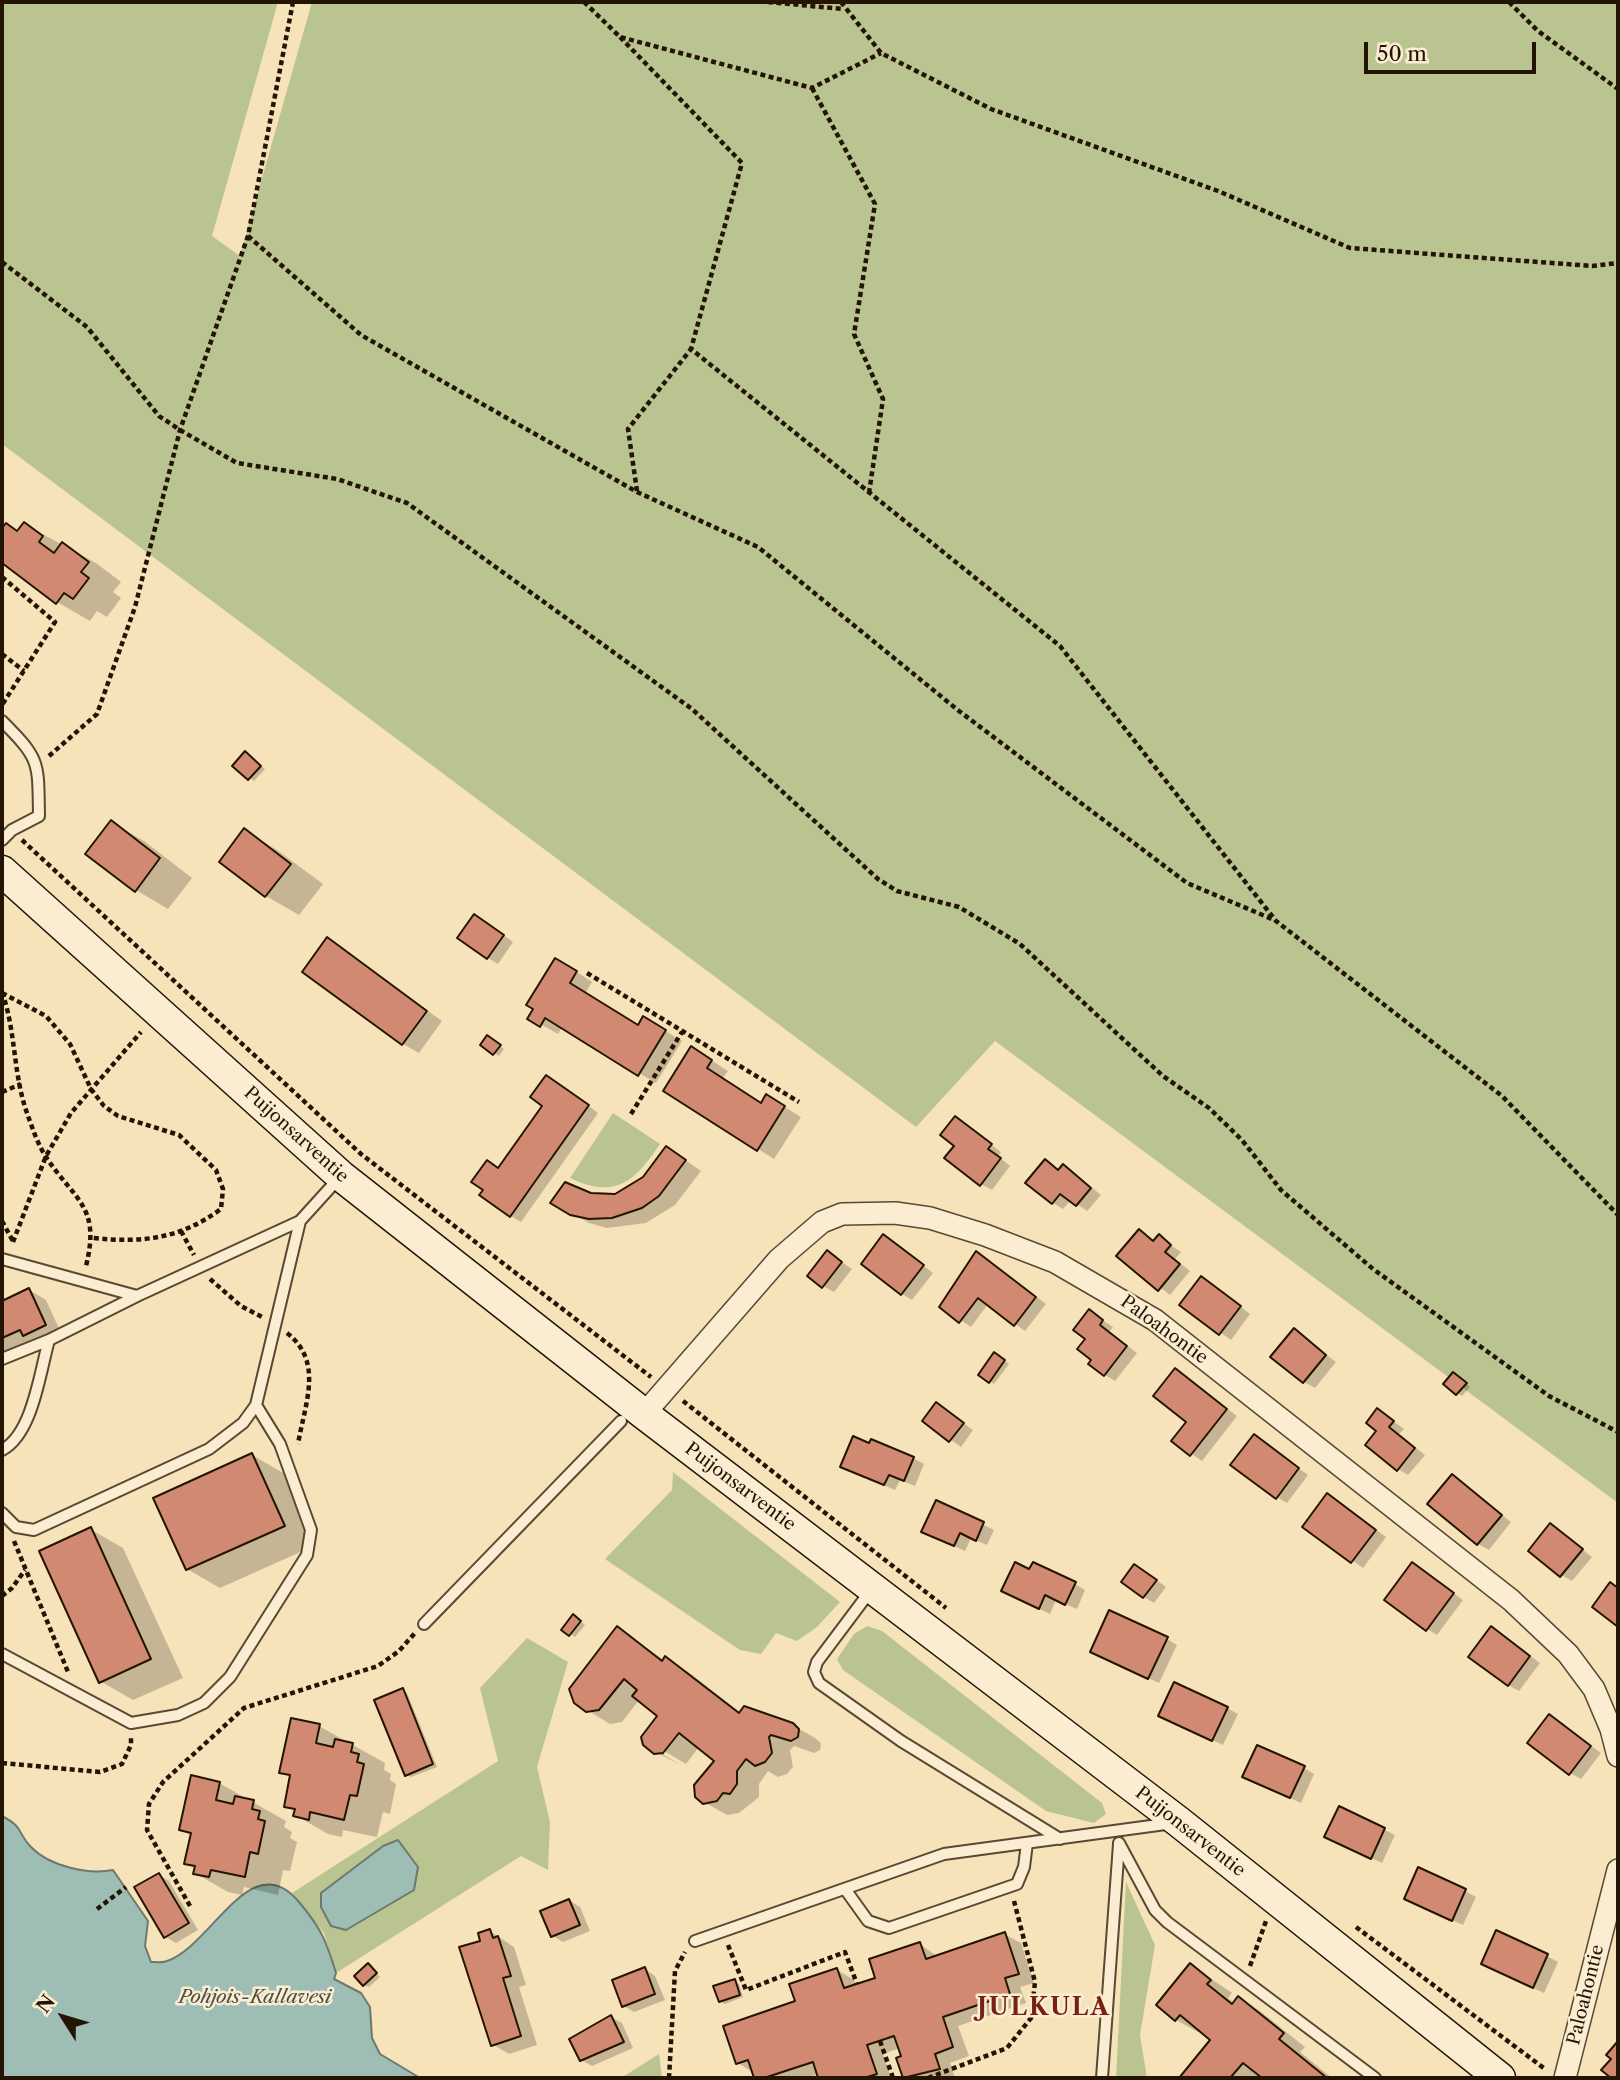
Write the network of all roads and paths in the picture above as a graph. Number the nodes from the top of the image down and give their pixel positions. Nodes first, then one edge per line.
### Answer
1 (293, 2) edge
2 (584, 2) edge
3 (768, 2) edge
4 (841, 2) edge
5 (1509, 2) edge
6 (843, 9) junction
7 (620, 37) junction
8 (881, 53) junction
9 (812, 88) junction
10 (1618, 89) edge
11 (248, 236) junction
12 (2, 262) edge
13 (1618, 263) edge
14 (691, 349) junction
15 (180, 430) junction
16 (637, 492) junction
17 (869, 493) junction
18 (2, 577) edge
19 (2, 654) edge
20 (24, 671) junction
21 (2, 706) edge
22 (2, 722) edge
23 (38, 765) junction
24 (12, 830) junction
25 (2, 840) edge
26 (2, 871) edge
27 (1276, 921) junction
28 (587, 973) dead end
29 (2, 993) edge
30 (683, 1031) junction
31 (141, 1032) dead end
32 (21, 1084) junction
33 (92, 1089) junction
34 (2, 1092) edge
35 (799, 1102) dead end
36 (631, 1114) dead end
37 (46, 1156) junction
38 (341, 1176) junction
39 (1618, 1215) edge
40 (2, 1221) edge
41 (300, 1221) junction
42 (93, 1238) junction
43 (13, 1242) junction
44 (2, 1259) edge
45 (24, 1263) junction
46 (83, 1280) junction
47 (137, 1296) junction
48 (49, 1340) junction
49 (2, 1359) edge
50 (667, 1389) junction
51 (256, 1405) junction
52 (632, 1417) junction
53 (1618, 1432) edge
54 (2, 1450) edge
55 (3, 1515) edge
56 (26, 1569) junction
57 (873, 1588) junction
58 (2, 1596) edge
59 (952, 1613) dead end
60 (424, 1625) joint
61 (2, 1654) edge
62 (79, 1698) junction
63 (131, 1723) junction
64 (1618, 1756) edge
65 (2, 1763) edge
66 (1179, 1822) junction
67 (1121, 1830) junction
68 (1060, 1839) junction
69 (1027, 1843) junction
70 (1119, 1843) junction
71 (1618, 1870) edge
72 (1011, 1886) junction
73 (126, 1887) dead end
74 (845, 1889) junction
75 (190, 1906) dead end
76 (97, 1909) dead end
77 (1268, 1917) dead end
78 (1354, 1926) dead end
79 (723, 1931) junction
80 (695, 1941) joint
81 (1245, 1981) junction
82 (857, 1984) dead end
83 (880, 2040) dead end
84 (1558, 2075) edge
85 (669, 2078) edge
86 (893, 2078) edge
87 (928, 2078) edge
88 (1102, 2078) edge
89 (1375, 2078) edge
90 (1500, 2078) edge

1 - 11 path
2 - 7 path
3 - 6 path
4 - 6 path
5 - 10 path
6 - 8 path
7 - 9 path
7 - 14 path
8 - 9 path
8 - 13 path
9 - 17 path
11 - 15 path
11 - 16 path
12 - 15 path
14 - 16 path
14 - 17 path
15 - 23 path
15 - 53 path
16 - 27 path
17 - 27 path
18 - 20 path
19 - 20 path
20 - 21 path
22 - 23 lane
23 - 24 lane
24 - 25 lane
24 - 50 path
26 - 38 main road, Puijonsarventie
27 - 39 path
28 - 30 path
29 - 32 path
29 - 33 path
30 - 35 path
30 - 36 path
31 - 33 path
32 - 34 path
32 - 37 path
33 - 37 path
33 - 42 path
37 - 42 path
37 - 43 path
38 - 41 lane
38 - 52 main road, Puijonsarventie
40 - 43 path
41 - 47 lane
41 - 51 lane
42 - 46 path
43 - 45 path
44 - 45 lane
45 - 46 lane
46 - 47 lane
47 - 48 lane
48 - 49 lane
48 - 54 lane
50 - 52 street, Paloahontie
50 - 59 path
50 - 64 street, Paloahontie
51 - 55 lane
51 - 63 lane
52 - 57 main road, Puijonsarventie
52 - 60 lane
55 - 56 path
56 - 58 path
56 - 62 path
57 - 66 main road, Puijonsarventie
57 - 68 lane
60 - 75 path
61 - 62 lane
62 - 63 lane
63 - 65 path
66 - 67 lane
66 - 90 main road, Puijonsarventie
67 - 68 lane
67 - 70 lane
68 - 69 lane
69 - 72 lane
69 - 74 lane
70 - 81 lane
70 - 88 lane
71 - 84 street, Paloahontie
72 - 74 lane
72 - 87 path
73 - 76 path
74 - 79 lane
77 - 81 path
78 - 84 path
79 - 80 lane
79 - 82 path
80 - 85 path
81 - 89 lane
83 - 86 path

